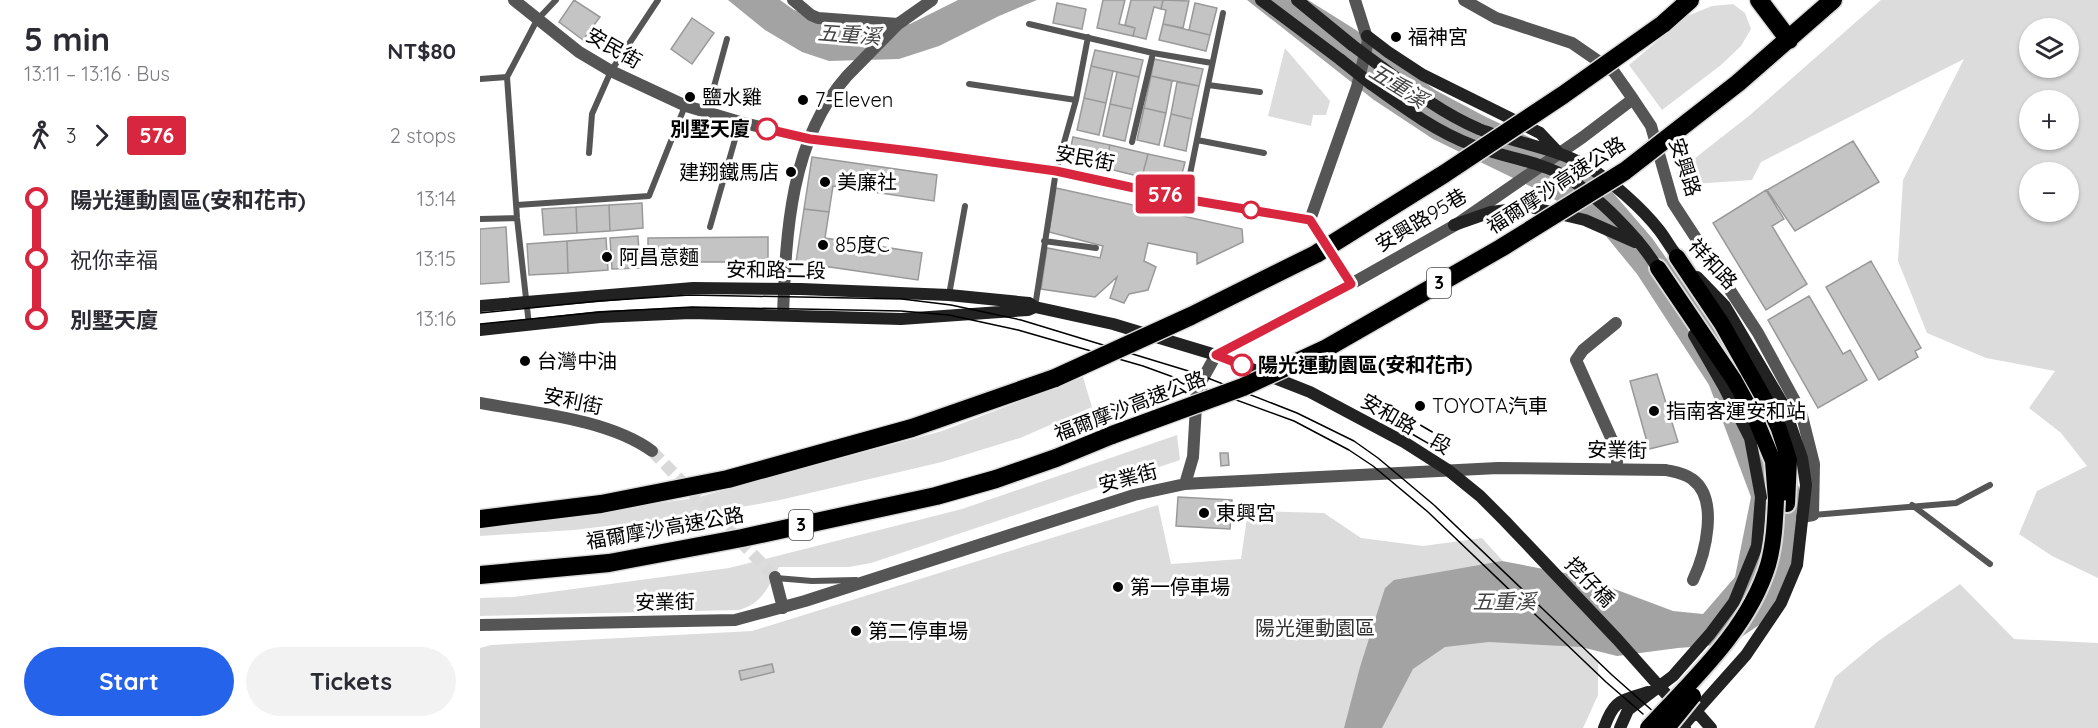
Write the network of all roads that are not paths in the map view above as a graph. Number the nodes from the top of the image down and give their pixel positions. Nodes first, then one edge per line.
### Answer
1 (514, 0) edge
2 (556, 0) edge
3 (658, 0) edge
4 (793, 0) edge
5 (805, 0) edge
6 (932, 0) edge
7 (1261, 0) edge
8 (1297, 0) edge
9 (1355, 0) edge
10 (1464, 0) edge
11 (1690, 0) edge
12 (1759, 0) edge
13 (1833, 0) edge
14 (1223, 13) dead end
15 (811, 15) junction
16 (537, 20) junction
17 (1029, 24) dead end
18 (895, 27) junction
19 (1088, 37) junction
20 (727, 39) dead end
21 (1368, 39) junction
22 (1789, 40) junction
23 (1153, 53) junction
24 (1212, 63) junction
25 (611, 71) junction
26 (507, 77) junction
27 (480, 80) edge
28 (969, 84) dead end
29 (1208, 85) junction
30 (1260, 92) dead end
31 (1633, 99) junction
32 (1076, 100) junction
33 (686, 106) junction
34 (707, 112) junction
35 (740, 122) junction
36 (810, 139) junction
37 (1197, 140) junction
38 (1132, 142) dead end
39 (1558, 152) junction
40 (589, 153) dead end
41 (1264, 153) dead end
42 (1538, 166) junction
43 (1056, 171) junction
44 (1185, 199) junction
45 (517, 205) junction
46 (965, 206) dead end
47 (517, 218) junction
48 (480, 219) edge
49 (1310, 220) junction
50 (1454, 225) junction
51 (710, 227) dead end
52 (1044, 241) junction
53 (1642, 245) junction
54 (1096, 248) dead end
55 (1677, 257) junction
56 (1658, 268) junction
57 (1351, 284) junction
58 (784, 289) junction
59 (949, 295) junction
60 (526, 302) junction
61 (480, 306) edge
62 (1035, 307) junction
63 (783, 315) junction
64 (1616, 323) dead end
65 (529, 325) junction
66 (480, 330) edge
67 (1216, 355) junction
68 (480, 403) edge
69 (652, 451) tunnel mouth
70 (1617, 469) junction
71 (1448, 470) junction
72 (1185, 484) junction
73 (1990, 485) dead end
74 (1781, 502) junction
75 (1912, 505) junction
76 (1807, 516) junction
77 (480, 519) edge
78 (1505, 521) joint
79 (1990, 564) dead end
80 (480, 575) edge
81 (775, 578) joint
82 (868, 580) junction
83 (1693, 580) dead end
84 (783, 608) junction
85 (480, 625) edge
86 (1697, 650) junction
87 (1687, 662) junction
88 (1727, 676) junction
89 (1660, 688) junction
90 (1717, 688) junction
91 (1675, 704) junction
92 (1696, 711) junction
93 (1679, 727) edge
94 (1604, 728) edge
95 (1620, 728) edge
96 (1648, 728) edge
97 (1653, 728) edge
98 (1711, 728) edge

1 - 16 street, 安民街
2 - 16 lane
3 - 25 lane
4 - 15 street
5 - 15 street
6 - 18 street
7 - 42 main road, bridge
8 - 39 main road, 祥和路, bridge
9 - 21 street
10 - 31 street, 安興路
11 - 77 highway, 福爾摩沙高速公路, bridge
12 - 22 highway
13 - 22 highway, 福爾摩沙高速公路 / 3
14 - 24 lane
15 - 18 street
16 - 25 street, 安民街
16 - 26 lane
17 - 19 lane
18 - 36 street
19 - 23 lane
19 - 32 lane
20 - 34 lane
21 - 39 main road
21 - 49 street, bridge
22 - 80 highway, 福爾摩沙高速公路 / 3, bridge
23 - 24 lane
23 - 38 lane
24 - 29 lane
25 - 33 street, 安民街
25 - 40 lane
26 - 27 lane
26 - 45 lane
28 - 32 lane
29 - 30 lane
29 - 37 lane
31 - 39 street, 安興路95巷
31 - 76 street, 安興路
32 - 43 lane
33 - 34 street, 安民街
33 - 45 lane
34 - 35 street, 安民街
35 - 36 street, 安民街
35 - 51 lane
36 - 43 street, 安民街
36 - 58 street
37 - 41 lane
37 - 44 lane
39 - 42 street, 安興路95巷
39 - 55 main road, 祥和路
42 - 50 street, 安興路95巷
42 - 53 main road
43 - 44 street, 安民街
43 - 52 lane
44 - 49 street, 安民街
45 - 47 lane
46 - 59 lane
47 - 48 lane
47 - 60 lane
49 - 57 street
50 - 53 main road
50 - 57 street, 安興路95巷
52 - 54 lane
52 - 62 lane
53 - 56 main road
55 - 74 highway
55 - 76 main road, 祥和路
56 - 74 highway
56 - 86 main road
57 - 67 street, 安興路95巷
58 - 59 main road, 安和路二段
58 - 60 main road, 安和路二段
58 - 63 street
59 - 62 main road, 安和路二段
60 - 61 main road, 安和路二段
60 - 65 lane
62 - 63 main road, 安和路二段
62 - 67 main road, 安和路二段
63 - 65 main road, 安和路二段
64 - 70 street
65 - 66 main road, 安和路二段
67 - 71 main road, 安和路二段
67 - 72 street
68 - 69 street, 安利街
70 - 71 street, 安業街
70 - 83 street, 安業街
71 - 72 street, 安業街
71 - 78 main road, 安和路二段
72 - 82 street, 安業街
73 - 75 lane
74 - 93 highway, bridge
74 - 96 highway, bridge
75 - 76 lane
75 - 79 lane
76 - 88 main road, 祥和路
78 - 89 main road, 挖仔橋
81 - 82 lane
81 - 84 street
82 - 84 street, 安業街
84 - 85 street, 安業街
86 - 87 main road
86 - 88 main road
87 - 89 main road
87 - 90 main road
88 - 90 main road, 祥和路
89 - 91 main road, 挖仔橋
89 - 94 main road
89 - 95 main road
90 - 92 main road, 祥和路
91 - 92 main road
91 - 93 main road
91 - 97 highway
92 - 93 main road, 祥和路
92 - 98 main road

